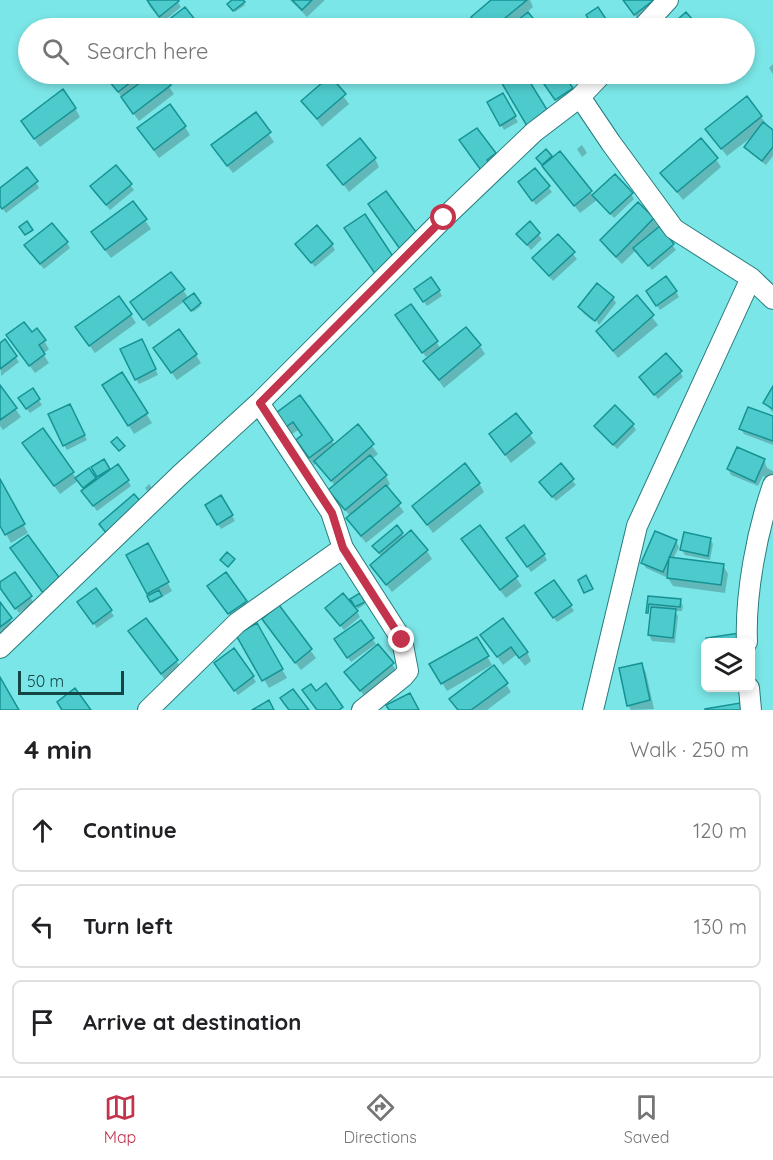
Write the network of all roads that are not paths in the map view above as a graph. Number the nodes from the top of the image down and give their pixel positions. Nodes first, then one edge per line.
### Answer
1 (668, 0) edge
2 (651, 18) edge
3 (592, 84) edge
4 (580, 97) junction
5 (751, 278) junction
6 (773, 299) edge
7 (260, 403) junction
8 (773, 484) edge
9 (343, 548) junction
10 (747, 638) edge
11 (0, 648) edge
12 (749, 692) edge
13 (148, 710) edge
14 (362, 710) edge
15 (593, 710) edge
16 (751, 710) edge

1 - 2 street
3 - 4 street
4 - 5 street
4 - 7 street
5 - 6 street
5 - 15 street
7 - 9 street
7 - 11 street
8 - 10 street
9 - 13 street
9 - 14 street
12 - 16 street

